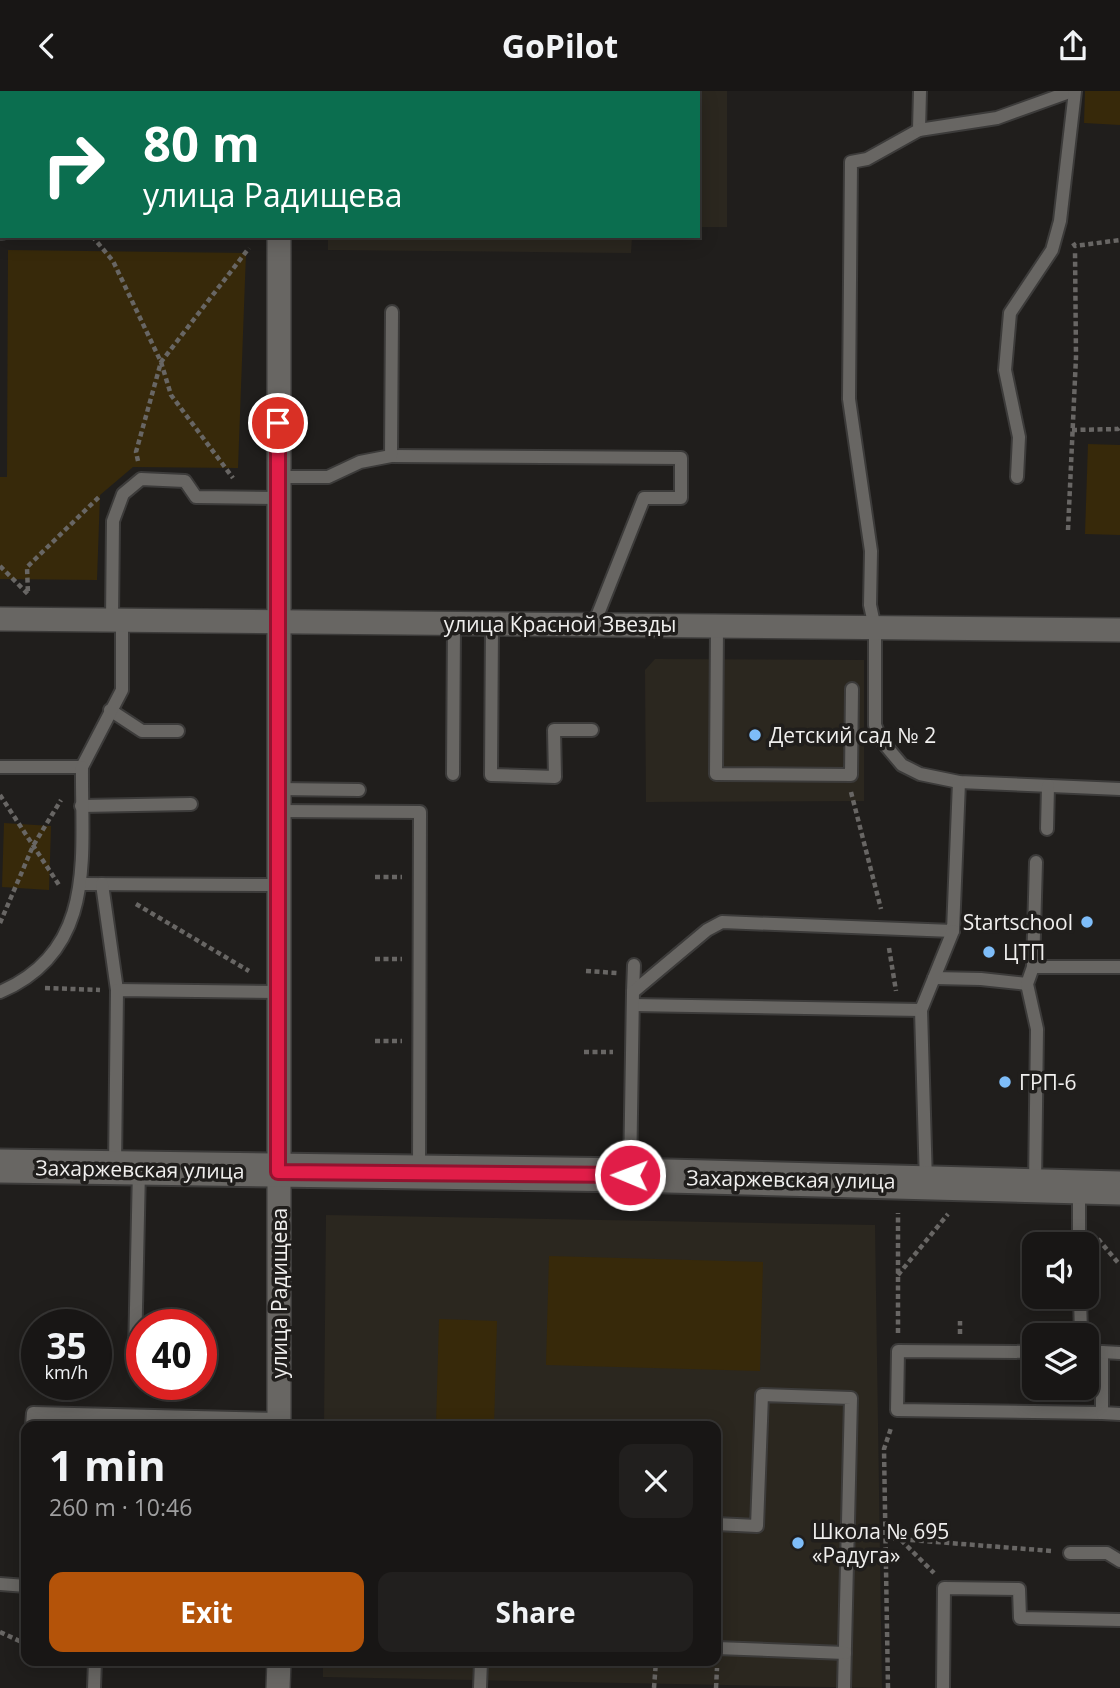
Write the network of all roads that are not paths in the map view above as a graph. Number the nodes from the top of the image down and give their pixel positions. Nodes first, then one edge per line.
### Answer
1 (920, 91) edge
2 (1074, 91) edge
3 (919, 130) junction
4 (279, 238) edge
5 (392, 312) dead end
6 (391, 456) junction
7 (1017, 477) dead end
8 (278, 488) junction
9 (0, 619) edge
10 (117, 620) junction
11 (277, 622) junction
12 (454, 624) junction
13 (492, 624) junction
14 (594, 624) junction
15 (717, 626) junction
16 (875, 628) junction
17 (1120, 630) edge
18 (852, 689) dead end
19 (110, 710) junction
20 (592, 730) dead end
21 (178, 731) dead end
22 (0, 767) edge
23 (82, 767) junction
24 (453, 774) dead end
25 (959, 782) junction
26 (1048, 786) junction
27 (1120, 789) edge
28 (359, 790) dead end
29 (279, 800) junction
30 (191, 804) dead end
31 (82, 806) junction
32 (1047, 829) dead end
33 (1036, 862) dead end
34 (81, 884) junction
35 (102, 884) junction
36 (278, 885) junction
37 (953, 931) junction
38 (1033, 967) junction
39 (1120, 967) edge
40 (634, 969) road end
41 (934, 978) junction
42 (1027, 984) junction
43 (117, 991) junction
44 (0, 992) edge
45 (278, 992) junction
46 (633, 999) junction
47 (921, 1010) junction
48 (0, 1166) edge
49 (127, 1168) junction
50 (278, 1172) junction
51 (419, 1174) junction
52 (630, 1175) junction
53 (926, 1183) junction
54 (1035, 1185) junction
55 (1079, 1187) junction
56 (1120, 1188) edge
57 (1079, 1232) edge
58 (133, 1309) edge
59 (1022, 1352) edge
60 (1102, 1352) joint
61 (1120, 1353) edge
62 (1102, 1413) junction
63 (1120, 1414) edge
64 (32, 1421) edge
65 (230, 1421) edge
66 (279, 1421) edge
67 (721, 1524) edge
68 (1070, 1553) road end
69 (1120, 1561) edge
70 (0, 1584) edge
71 (21, 1586) edge
72 (1120, 1620) edge
73 (721, 1648) edge
74 (845, 1653) junction
75 (95, 1666) edge
76 (279, 1666) edge
77 (481, 1666) edge
78 (94, 1688) edge
79 (278, 1688) edge
80 (480, 1688) edge
81 (844, 1688) edge
82 (943, 1688) edge

1 - 3 lane
2 - 3 lane
2 - 7 lane
3 - 16 lane
4 - 8 street, улица Радищева
5 - 6 lane
6 - 8 lane
6 - 14 lane
8 - 10 lane
8 - 11 street, улица Радищева
9 - 10 street, улица Красной Звезды
10 - 11 street, улица Красной Звезды
10 - 19 lane
11 - 12 street, улица Красной Звезды
11 - 29 street, улица Радищева
12 - 13 street, улица Красной Звезды
12 - 24 lane
13 - 14 street, улица Красной Звезды
13 - 20 lane
14 - 15 street, улица Красной Звезды
15 - 16 street, улица Красной Звезды
15 - 18 lane
16 - 17 street, улица Красной Звезды
16 - 25 lane
19 - 21 lane
19 - 23 lane
22 - 23 lane
23 - 31 lane
25 - 26 lane
25 - 37 lane
26 - 27 lane
26 - 32 lane
28 - 29 lane
29 - 36 street, улица Радищева
29 - 51 lane
30 - 31 lane
31 - 34 lane
33 - 38 lane
34 - 35 lane
34 - 44 lane
35 - 36 lane
35 - 43 lane
36 - 45 street, улица Радищева
37 - 41 lane
37 - 46 lane
38 - 39 lane
38 - 42 lane
40 - 46 lane
41 - 42 lane
41 - 47 lane
42 - 54 lane
43 - 45 lane
43 - 49 lane
45 - 50 street, улица Радищева
46 - 47 lane
46 - 52 lane
47 - 53 lane
48 - 49 street, Захаржевская улица
49 - 50 street, Захаржевская улица
49 - 58 lane
50 - 51 street, Захаржевская улица
50 - 66 street, улица Радищева
51 - 52 street, Захаржевская улица
52 - 53 street, Захаржевская улица
53 - 54 street, Захаржевская улица
54 - 55 street, Захаржевская улица
55 - 56 street, Захаржевская улица
55 - 57 lane
59 - 62 lane
60 - 61 lane
60 - 62 lane
62 - 63 lane
64 - 65 lane
67 - 74 lane
68 - 69 lane
70 - 71 lane
72 - 82 lane
73 - 74 lane
74 - 81 lane
75 - 78 lane
76 - 79 street
77 - 80 lane

